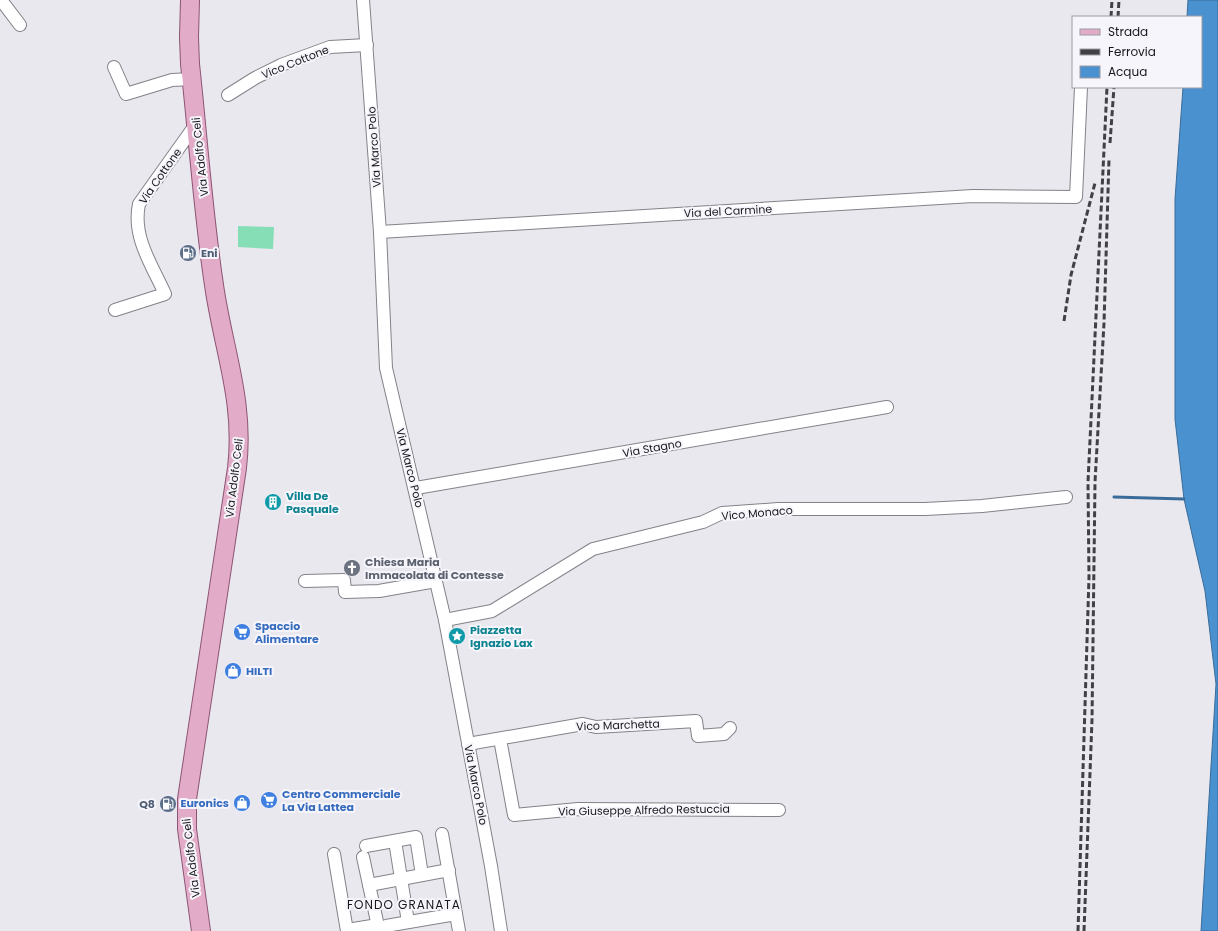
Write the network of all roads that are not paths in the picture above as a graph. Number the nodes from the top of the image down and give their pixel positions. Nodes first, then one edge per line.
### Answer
1 (1, 0) edge
2 (190, 0) edge
3 (363, 0) edge
4 (20, 25) dead end
5 (367, 45) junction
6 (114, 67) dead end
7 (192, 79) junction
8 (1081, 88) edge
9 (228, 95) dead end
10 (196, 124) junction
11 (380, 232) junction
12 (115, 310) dead end
13 (888, 407) dead end
14 (416, 488) junction
15 (1066, 497) dead end
16 (305, 581) dead end
17 (436, 581) junction
18 (445, 620) junction
19 (730, 728) dead end
20 (500, 739) junction
21 (468, 744) junction
22 (780, 810) dead end
23 (442, 834) dead end
24 (395, 841) junction
25 (334, 854) dead end
26 (449, 870) junction
27 (422, 875) junction
28 (401, 879) junction
29 (369, 884) junction
30 (456, 914) junction
31 (408, 922) junction
32 (383, 928) edge
33 (201, 931) edge
34 (347, 931) edge
35 (459, 931) edge
36 (502, 931) edge

1 - 4 street
2 - 7 main road, Via Adolfo Celi
3 - 5 street, Via Marco Polo
5 - 9 street, Vico Cottone
5 - 11 street, Via Marco Polo
6 - 7 street
7 - 10 main road, Via Adolfo Celi
8 - 11 street, Via del Carmine
10 - 12 street, Via Cottone
10 - 33 main road, Via Adolfo Celi
11 - 14 street, Via Marco Polo
13 - 14 street, Via Stagno
14 - 17 street, Via Marco Polo
15 - 18 street, Vico Monaco
16 - 17 street
17 - 18 street, Via Marco Polo
18 - 21 street, Via Marco Polo
19 - 20 street, Vico Marchetta
20 - 21 street, Vico Marchetta
20 - 22 street, Via Giuseppe Alfredo Restuccia
21 - 36 street, Via Marco Polo
23 - 26 street
24 - 27 street
24 - 28 street
24 - 29 street
25 - 34 street
26 - 27 street
26 - 30 street
27 - 28 street
28 - 29 street
28 - 31 street
29 - 32 street
30 - 31 street
30 - 35 street
31 - 32 street
32 - 34 street

